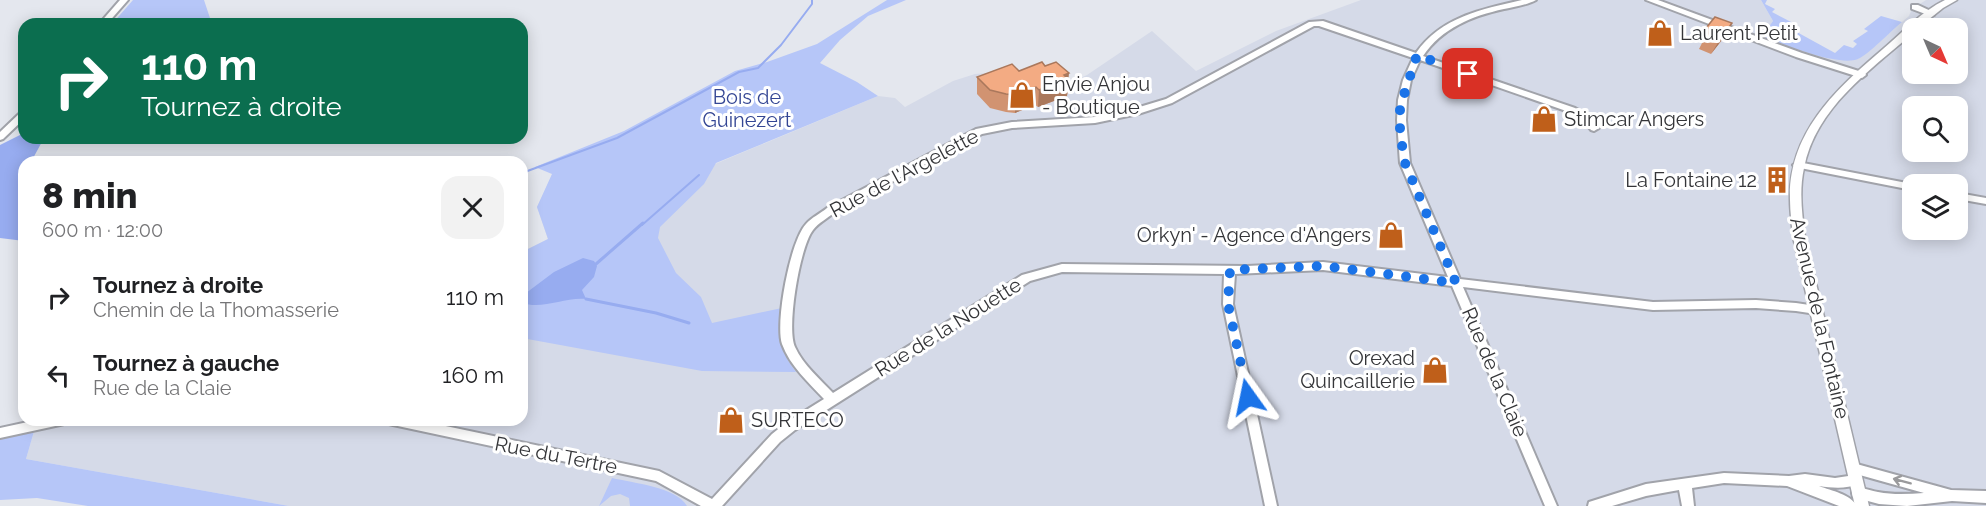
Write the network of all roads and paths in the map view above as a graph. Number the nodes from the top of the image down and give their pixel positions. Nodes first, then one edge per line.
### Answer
1 (124, 0) edge
2 (1532, 0) edge
3 (1650, 0) edge
4 (1952, 0) edge
5 (1915, 7) dead end
6 (1931, 14) junction
7 (108, 18) edge
8 (1926, 18) edge
9 (1902, 39) edge
10 (1417, 55) junction
11 (1857, 78) junction
12 (18, 120) edge
13 (1594, 128) dead end
14 (0, 137) edge
15 (1798, 165) junction
16 (1902, 185) edge
17 (1968, 198) edge
18 (1986, 201) edge
19 (1230, 270) junction
20 (1456, 283) junction
21 (1816, 310) junction
22 (831, 399) junction
23 (32, 426) edge
24 (422, 426) edge
25 (0, 433) edge
26 (1788, 481) junction
27 (1685, 484) junction
28 (1857, 487) edge
29 (1952, 495) junction
30 (1986, 497) edge
31 (714, 506) edge
32 (1271, 506) edge
33 (1551, 506) edge
34 (1594, 506) edge
35 (1688, 506) edge
36 (1851, 506) edge

1 - 7 street
2 - 10 street, Rue de la Claie
3 - 11 street
4 - 6 street, Avenue de la Fontaine
5 - 6 street
6 - 8 street, Avenue de la Fontaine
9 - 11 street, Avenue de la Fontaine
10 - 13 street, Rue de l'Argelette
10 - 20 street, Rue de la Claie
10 - 22 street, Rue de l'Argelette
11 - 15 street, Avenue de la Fontaine
12 - 14 street
15 - 16 street
15 - 21 street, Avenue de la Fontaine
17 - 18 street
19 - 20 street, Rue de la Nouette
19 - 22 street, Rue de la Nouette
19 - 32 street
20 - 21 street, Rue de la Nouette
20 - 33 street, Rue de la Claie
21 - 28 street, Avenue de la Fontaine
22 - 31 street, Rue de la Nouette
23 - 25 street
24 - 31 street, Rue du Tertre
26 - 27 street
26 - 28 street
26 - 36 street
27 - 34 street
27 - 35 street
29 -> 28 street
28 - 29 street
29 - 30 street

